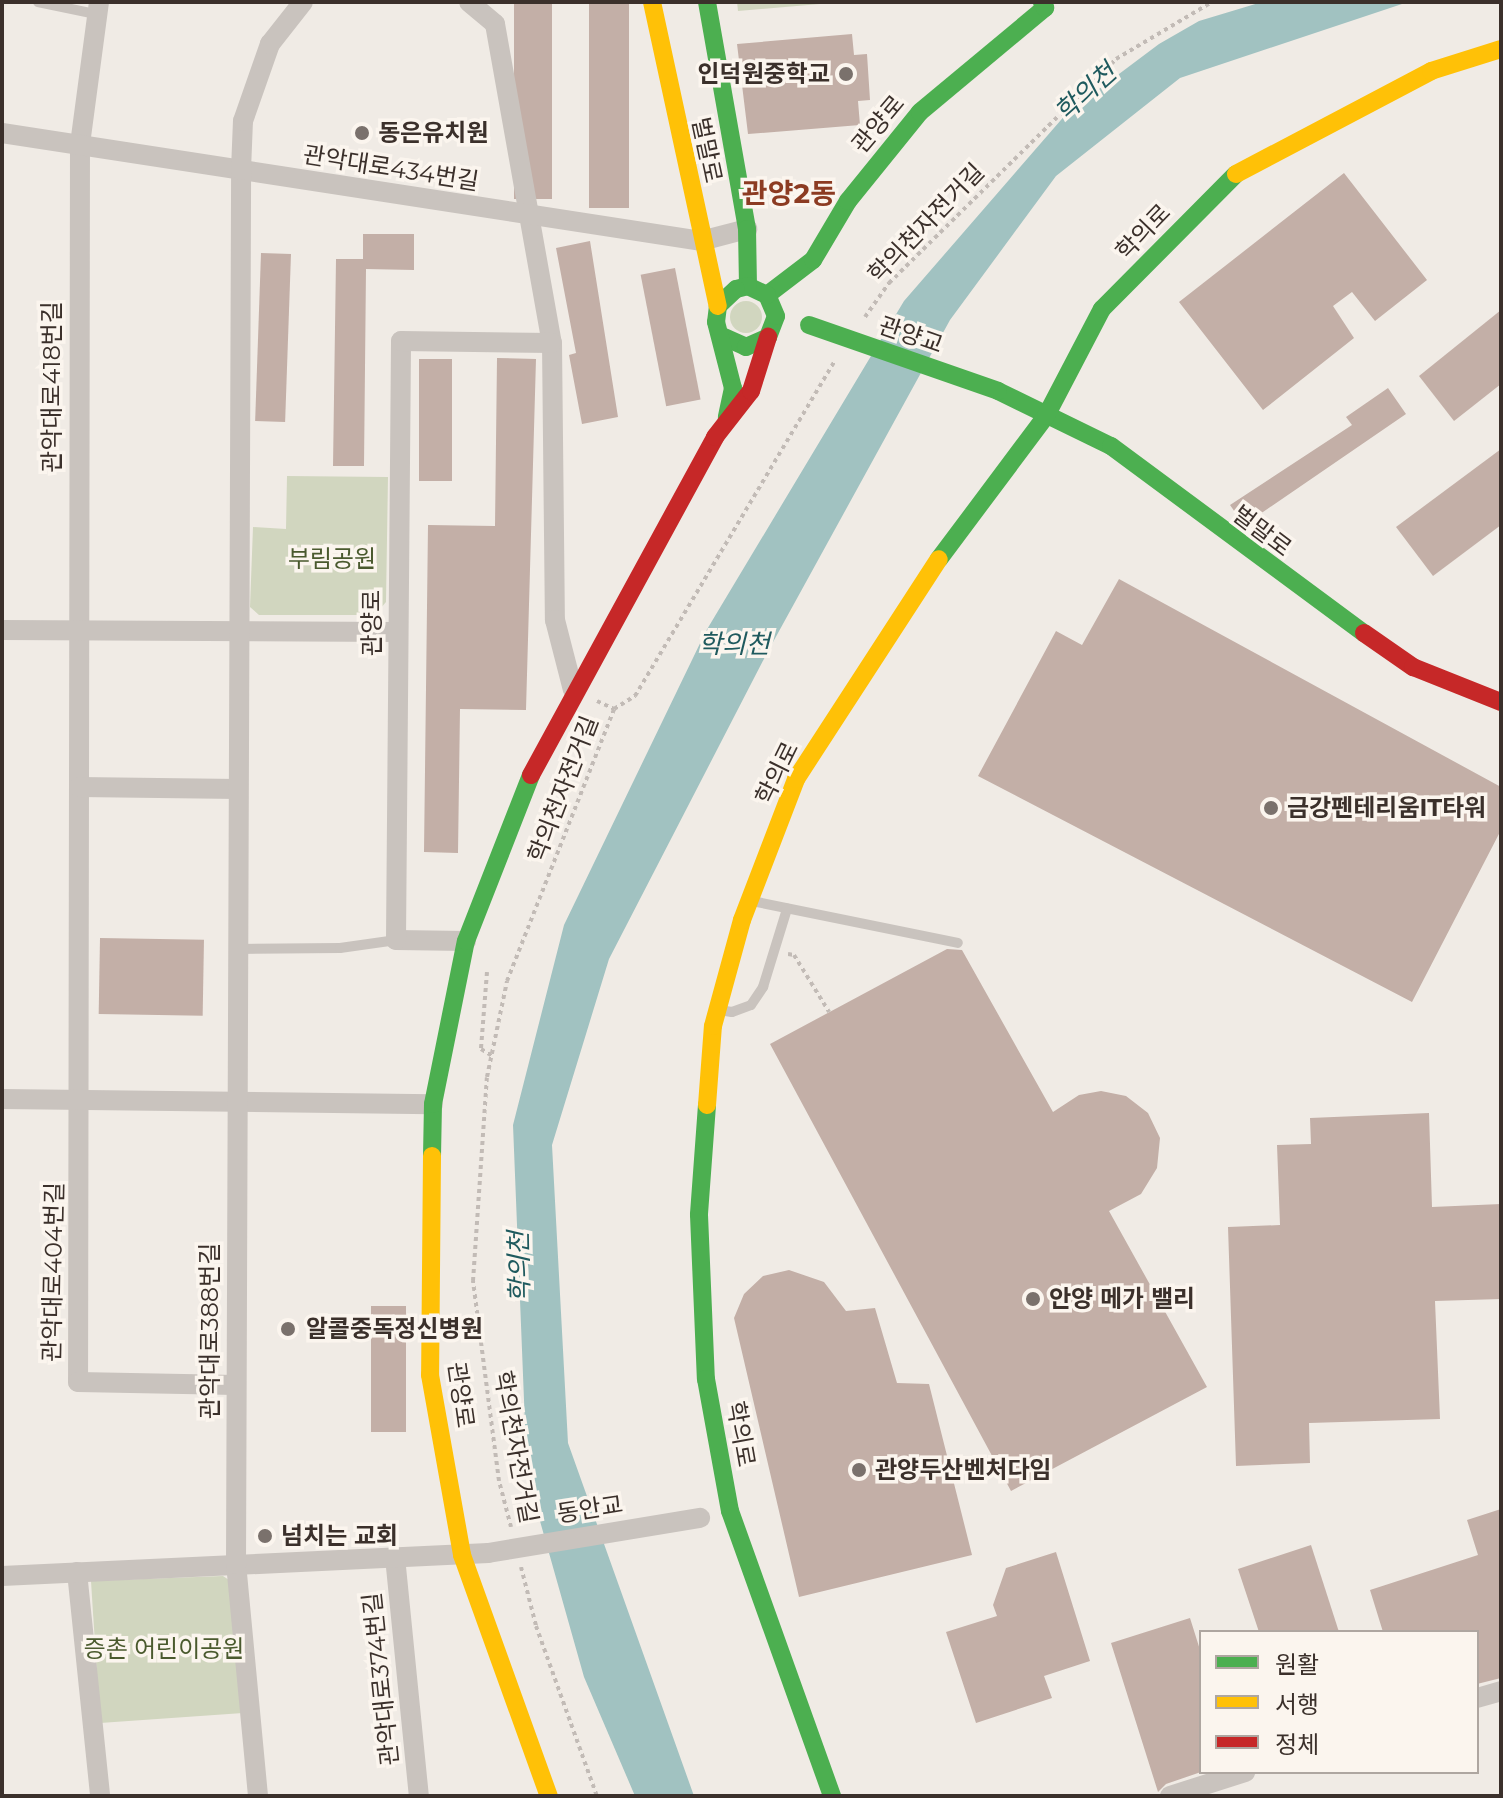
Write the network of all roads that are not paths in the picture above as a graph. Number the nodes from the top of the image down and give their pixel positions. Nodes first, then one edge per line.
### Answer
1 (38, 2) edge
2 (303, 2) edge
3 (469, 2) edge
4 (652, 2) edge
5 (707, 2) edge
6 (1042, 2) edge
7 (97, 8) edge
8 (1501, 49) edge
9 (2, 133) edge
10 (80, 144) junction
11 (241, 170) junction
12 (532, 217) junction
13 (747, 229) junction
14 (701, 241) junction
15 (748, 286) junction
16 (767, 295) junction
17 (718, 306) junction
18 (776, 316) junction
19 (724, 337) junction
20 (768, 337) junction
21 (552, 343) junction
22 (998, 391) joint
23 (1046, 416) junction
24 (727, 417) junction
25 (2, 630) edge
26 (76, 631) junction
27 (240, 632) junction
28 (398, 632) junction
29 (573, 690) junction
30 (1501, 702) edge
31 (79, 787) junction
32 (238, 789) junction
33 (750, 901) junction
34 (787, 909) junction
35 (396, 940) junction
36 (466, 941) junction
37 (958, 943) dead end
38 (238, 949) junction
39 (717, 1010) junction
40 (2, 1099) edge
41 (238, 1099) junction
42 (81, 1100) junction
43 (433, 1104) junction
44 (236, 1385) junction
45 (730, 1511) junction
46 (462, 1555) junction
47 (395, 1557) junction
48 (236, 1564) junction
49 (77, 1572) junction
50 (2, 1576) edge
51 (1501, 1691) edge
52 (1479, 1697) edge
53 (1239, 1774) edge
54 (100, 1796) edge
55 (258, 1796) edge
56 (419, 1796) edge
57 (549, 1796) edge
58 (832, 1796) edge
59 (1170, 1796) edge

1 - 7 lane
2 - 11 street
3 - 12 street
4 - 14 street, 벌말로
5 - 13 street, 벌말로
6 - 16 street, 관양로
7 - 10 street
8 - 23 street, 학의로
9 - 10 street, 관악대로434번길
10 - 11 street, 관악대로434번길
10 - 26 street, 관악대로418번길
11 - 12 street, 관악대로434번길
11 - 27 street
12 - 14 street, 관악대로434번길
12 - 21 street
13 - 14 street, 관악대로434번길
13 - 15 street, 벌말로
14 - 17 street, 벌말로
15 - 16 street
15 - 17 street
16 - 18 street
17 - 19 street
18 - 20 street
18 - 22 street, 관양교, bridge
19 - 20 street
19 - 24 street
20 - 24 street, 관양로
21 - 28 street, 관양로
21 - 29 street
22 - 23 street, 벌말로
23 - 30 street, 벌말로
23 - 33 street, 학의로
24 - 29 street, 관양로
25 - 26 street
26 - 27 street
26 - 31 street, 관악대로404번길
27 - 28 street
27 - 32 street
28 - 35 street, 관양로
29 - 36 street, 관양로
31 - 32 street
31 - 42 street, 관악대로404번길
32 - 38 street
33 - 34 lane
33 - 39 street, 학의로
34 - 37 lane
34 - 39 lane
35 - 36 street
35 - 38 lane
36 - 43 street, 관양로
38 - 41 street
39 - 45 street, 학의로
40 - 42 street
41 - 42 street
41 - 43 street
41 - 44 street, 관악대로388번길
42 - 44 street, 관악대로404번길
43 - 46 street, 관양로
44 - 48 street, 관악대로388번길
45 - 46 street, 동안교, bridge
45 - 58 street, 학의로
46 - 47 street
46 - 57 street, 관양로
47 - 48 street
47 - 56 street, 관악대로374번길
48 - 49 street
48 - 55 street
49 - 50 street
49 - 54 street
51 - 52 street
53 - 59 street

